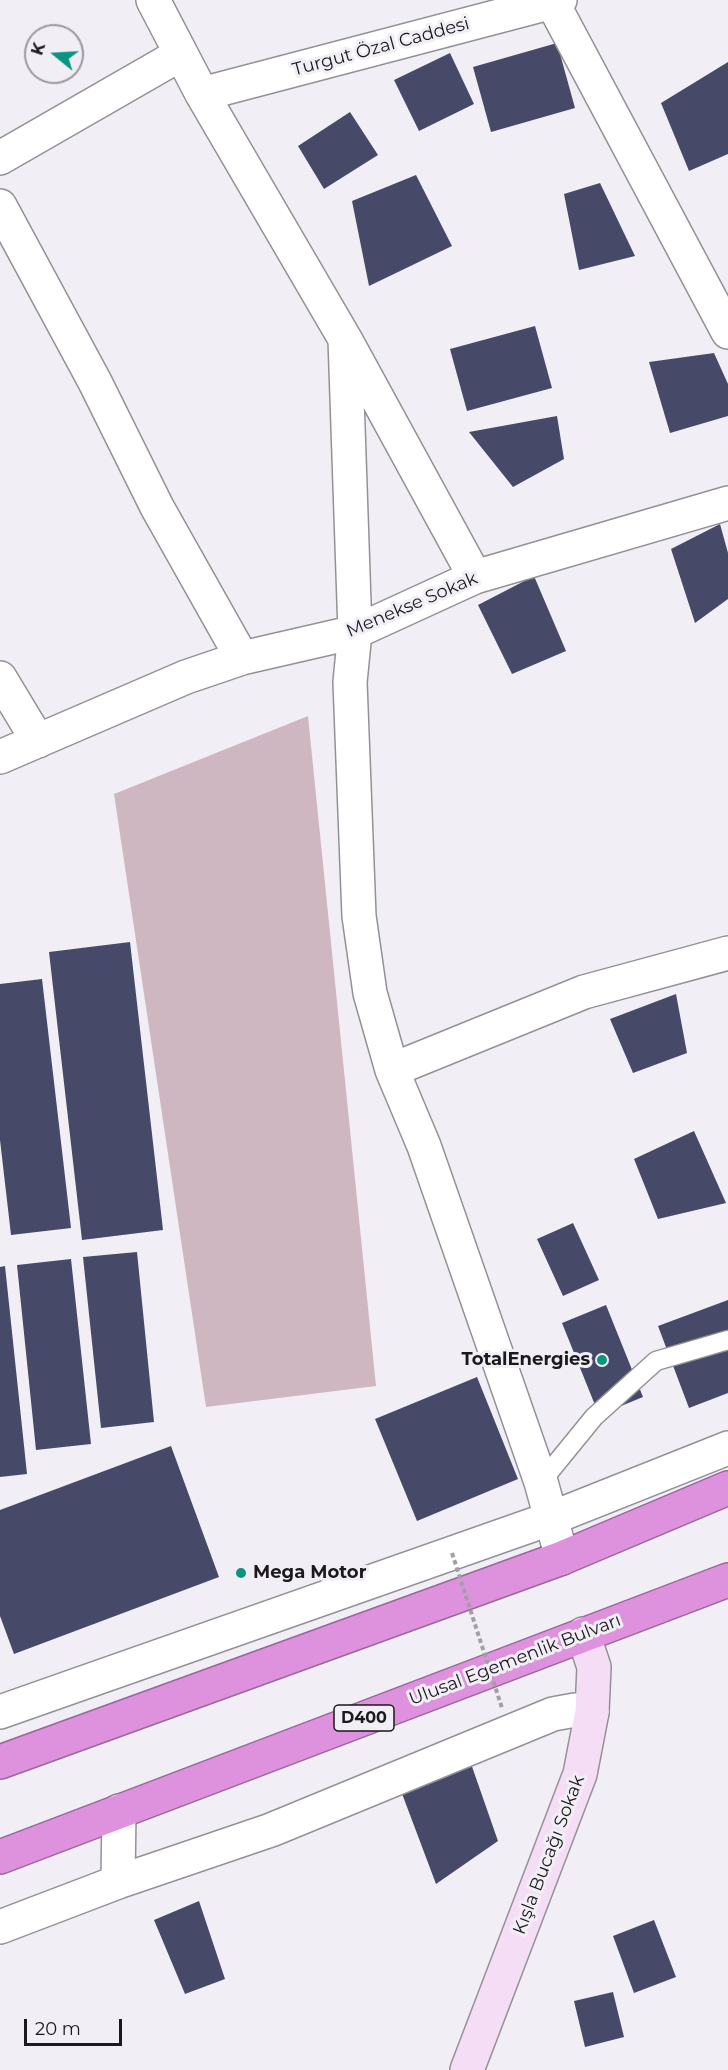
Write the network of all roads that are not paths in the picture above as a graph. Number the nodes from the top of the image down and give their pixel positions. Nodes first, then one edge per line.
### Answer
1 (153, 0) edge
2 (554, 1) edge
3 (181, 54) junction
4 (202, 94) junction
5 (0, 158) edge
6 (0, 206) edge
7 (728, 332) edge
8 (345, 339) junction
9 (728, 503) edge
10 (475, 577) junction
11 (354, 632) junction
12 (243, 658) junction
13 (0, 678) edge
14 (38, 741) junction
15 (0, 757) edge
16 (728, 953) edge
17 (392, 1070) junction
18 (728, 1340) edge
19 (728, 1448) edge
20 (541, 1482) junction
21 (728, 1488) edge
22 (552, 1518) junction
23 (562, 1558) junction
24 (728, 1580) edge
25 (583, 1634) junction
26 (0, 1712) edge
27 (592, 1712) junction
28 (0, 1762) edge
29 (119, 1811) junction
30 (0, 1857) edge
31 (118, 1882) junction
32 (0, 1927) edge
33 (467, 2070) edge

1 - 3 street
2 - 4 street, Turgut Özal Caddesi
2 - 7 street
3 - 4 street
3 - 5 street
4 - 8 street
6 - 12 street
8 - 10 street
8 - 11 street
9 - 10 street, Menekse Sokak
10 - 11 street, Menekse Sokak
11 - 12 street, Menekse Sokak
11 - 17 street
12 - 14 street, Menekse Sokak
13 - 14 street
14 - 15 street, Menekse Sokak
16 - 17 street
17 - 20 street
18 - 20 lane
19 - 22 street
20 - 22 street
21 - 23 highway
22 - 23 street
22 - 26 street
23 - 28 highway
24 - 25 highway, Ulusal Egemenlik Bulvarı / D400
25 - 27 street, Kışla Bucağı Sokak
25 - 29 highway, Ulusal Egemenlik Bulvarı / D400
27 - 31 street
27 - 33 street, Kışla Bucağı Sokak
29 - 30 highway, Ulusal Egemenlik Bulvarı / D400
29 - 31 street
31 - 32 street

